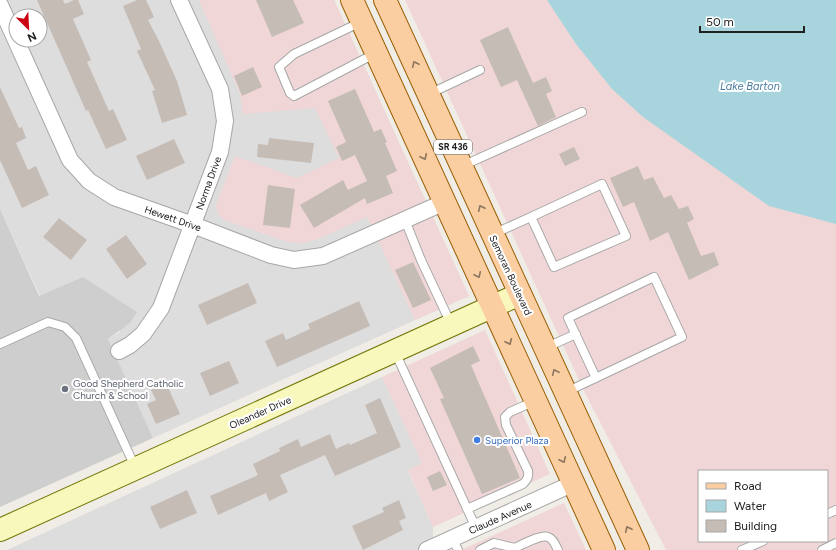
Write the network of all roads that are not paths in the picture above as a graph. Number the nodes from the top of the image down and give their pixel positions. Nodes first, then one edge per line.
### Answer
1 (179, 0) edge
2 (352, 0) edge
3 (385, 0) edge
4 (0, 5) edge
5 (362, 22) junction
6 (376, 53) junction
7 (480, 70) dead end
8 (428, 94) junction
9 (582, 112) dead end
10 (461, 166) junction
11 (444, 202) junction
12 (532, 218) junction
13 (404, 220) junction
14 (193, 225) junction
15 (492, 234) junction
16 (520, 294) junction
17 (492, 307) junction
18 (452, 325) junction
19 (576, 334) junction
20 (0, 344) edge
21 (545, 348) junction
22 (119, 351) dead end
23 (394, 351) junction
24 (596, 378) junction
25 (565, 392) junction
26 (536, 400) junction
27 (136, 468) junction
28 (574, 483) junction
29 (467, 508) junction
30 (476, 528) junction
31 (0, 530) edge
32 (761, 542) edge
33 (836, 543) edge
34 (455, 544) edge
35 (513, 549) edge
36 (427, 550) edge
37 (480, 550) edge
38 (558, 550) edge
39 (604, 550) edge
40 (638, 550) edge
41 (742, 550) edge
42 (822, 550) edge

1 - 14 street, Norma Drive
2 - 5 main road, SR 436
8 -> 3 main road, Semoran Boulevard / SR 436
4 - 14 street, Hewett Drive
5 - 6 main road, SR 436
5 - 6 lane
6 -> 11 main road, SR 436
7 - 8 lane
8 - 10 main road, Semoran Boulevard / SR 436
9 - 10 lane
15 -> 10 main road, Semoran Boulevard / SR 436
11 - 13 street, Hewett Drive
11 -> 17 main road, SR 436
12 - 12 lane
12 - 15 lane
13 - 14 street, Hewett Drive
13 - 18 lane
14 - 22 street, Norma Drive
15 - 16 main road, Semoran Boulevard / SR 436
16 - 17 street, Oleander Drive
16 - 21 main road, Semoran Boulevard / SR 436
17 - 18 street, Oleander Drive
17 -> 26 main road, SR 436
18 - 23 street, Oleander Drive
19 - 21 lane
19 - 24 lane
19 - 24 lane
20 - 27 lane
25 -> 21 main road, Semoran Boulevard / SR 436
23 - 27 street, Oleander Drive
23 - 29 lane
24 - 25 lane
40 -> 25 main road, Semoran Boulevard / SR 436
26 -> 28 main road, SR 436
26 - 29 lane
27 - 31 street, Oleander Drive
28 - 30 street, Claude Avenue
28 - 39 main road, SR 436
29 - 30 lane
30 - 34 street, Claude Avenue
32 - 41 lane
33 - 42 lane
34 - 36 street, Claude Avenue
35 - 37 lane
35 - 38 lane

